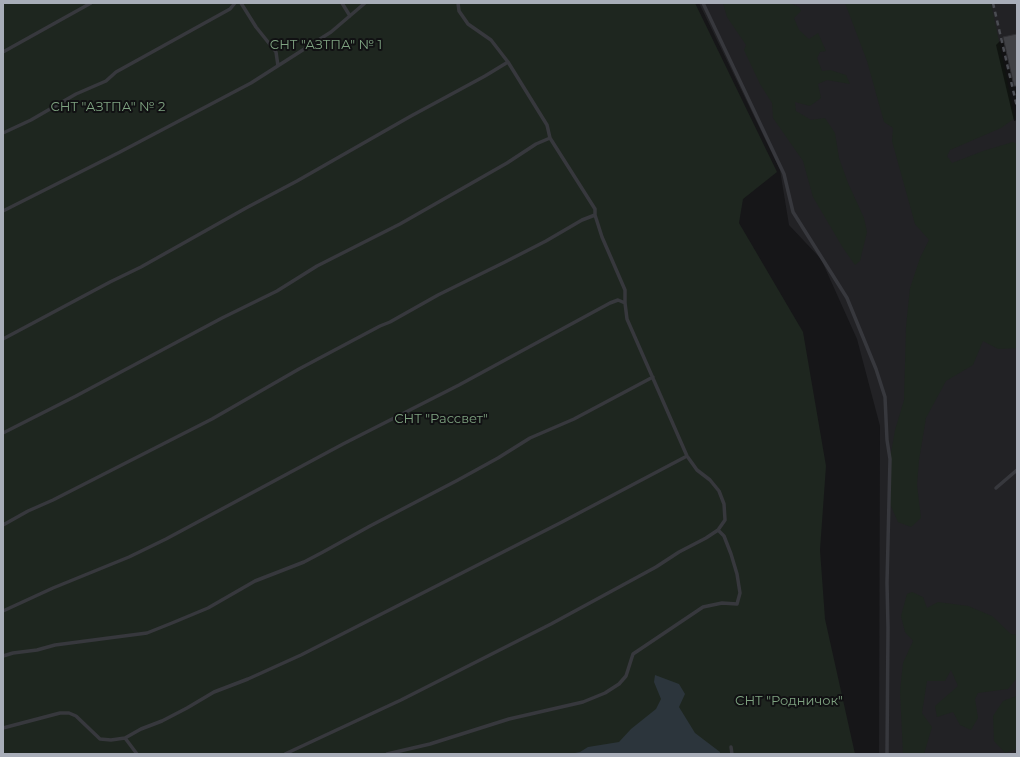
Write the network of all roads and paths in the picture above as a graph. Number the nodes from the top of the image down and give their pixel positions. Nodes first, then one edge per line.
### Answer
1 (90, 3) edge
2 (235, 3) edge
3 (241, 3) edge
4 (342, 3) edge
5 (366, 3) edge
6 (458, 3) edge
7 (703, 3) edge
8 (350, 16) junction
9 (3, 52) edge
10 (508, 62) junction
11 (278, 66) junction
12 (3, 133) edge
13 (550, 138) junction
14 (3, 211) edge
15 (595, 214) junction
16 (625, 302) junction
17 (3, 339) edge
18 (653, 377) junction
19 (3, 433) edge
20 (687, 456) junction
21 (1017, 470) edge
22 (996, 488) dead end
23 (3, 525) edge
24 (718, 530) junction
25 (3, 611) edge
26 (3, 656) edge
27 (3, 728) edge
28 (125, 738) junction
29 (731, 748) dead end
30 (137, 754) edge
31 (285, 754) edge
32 (387, 754) edge
33 (732, 754) edge
34 (887, 754) edge

1 - 9 lane
2 - 12 lane
3 - 11 lane
4 - 8 lane
5 - 8 lane
6 - 10 lane
7 - 34 lane
8 - 11 lane
10 - 13 lane
10 - 17 lane
11 - 14 lane
13 - 15 lane
13 - 19 lane
15 - 16 lane
15 - 23 lane
16 - 18 lane
16 - 25 lane
18 - 20 lane
18 - 26 lane
20 - 24 lane
20 - 28 lane
21 - 22 lane
24 - 31 lane
24 - 32 lane
27 - 28 lane
28 - 30 lane
29 - 33 lane

